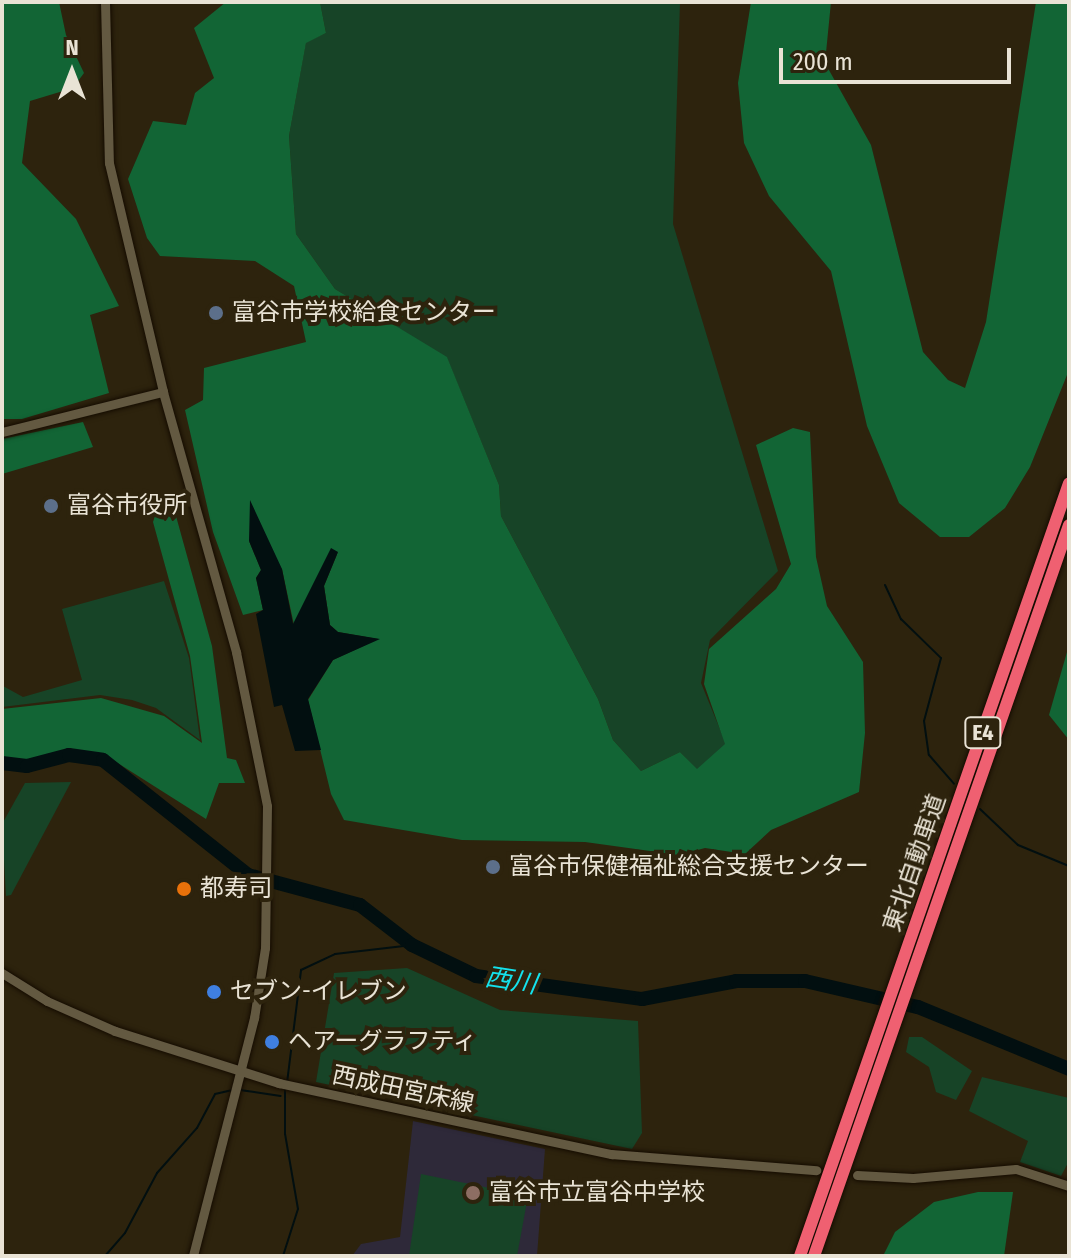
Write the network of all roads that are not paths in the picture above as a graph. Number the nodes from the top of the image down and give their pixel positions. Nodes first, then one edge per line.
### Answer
1 (105, 2) edge
2 (163, 392) junction
3 (2, 432) edge
4 (1069, 483) edge
5 (1069, 525) edge
6 (2, 973) edge
7 (904, 984) junction
8 (891, 1021) junction
9 (241, 1072) junction
10 (816, 1170) dead end
11 (857, 1175) dead end
12 (1069, 1186) edge
13 (193, 1256) edge
14 (800, 1256) edge
15 (814, 1256) edge

1 - 2 street
2 - 3 street
2 - 9 street
4 - 7 highway, 東北自動車道 / E4
5 - 7 highway, 東北自動車道 / E4
6 - 9 street, 西成田宮床線
7 - 8 highway, 東北自動車道 / E4
8 - 14 highway, 東北自動車道 / E4
8 - 15 highway, 東北自動車道 / E4
9 - 10 street, 西成田宮床線
9 - 13 street
11 - 12 street

